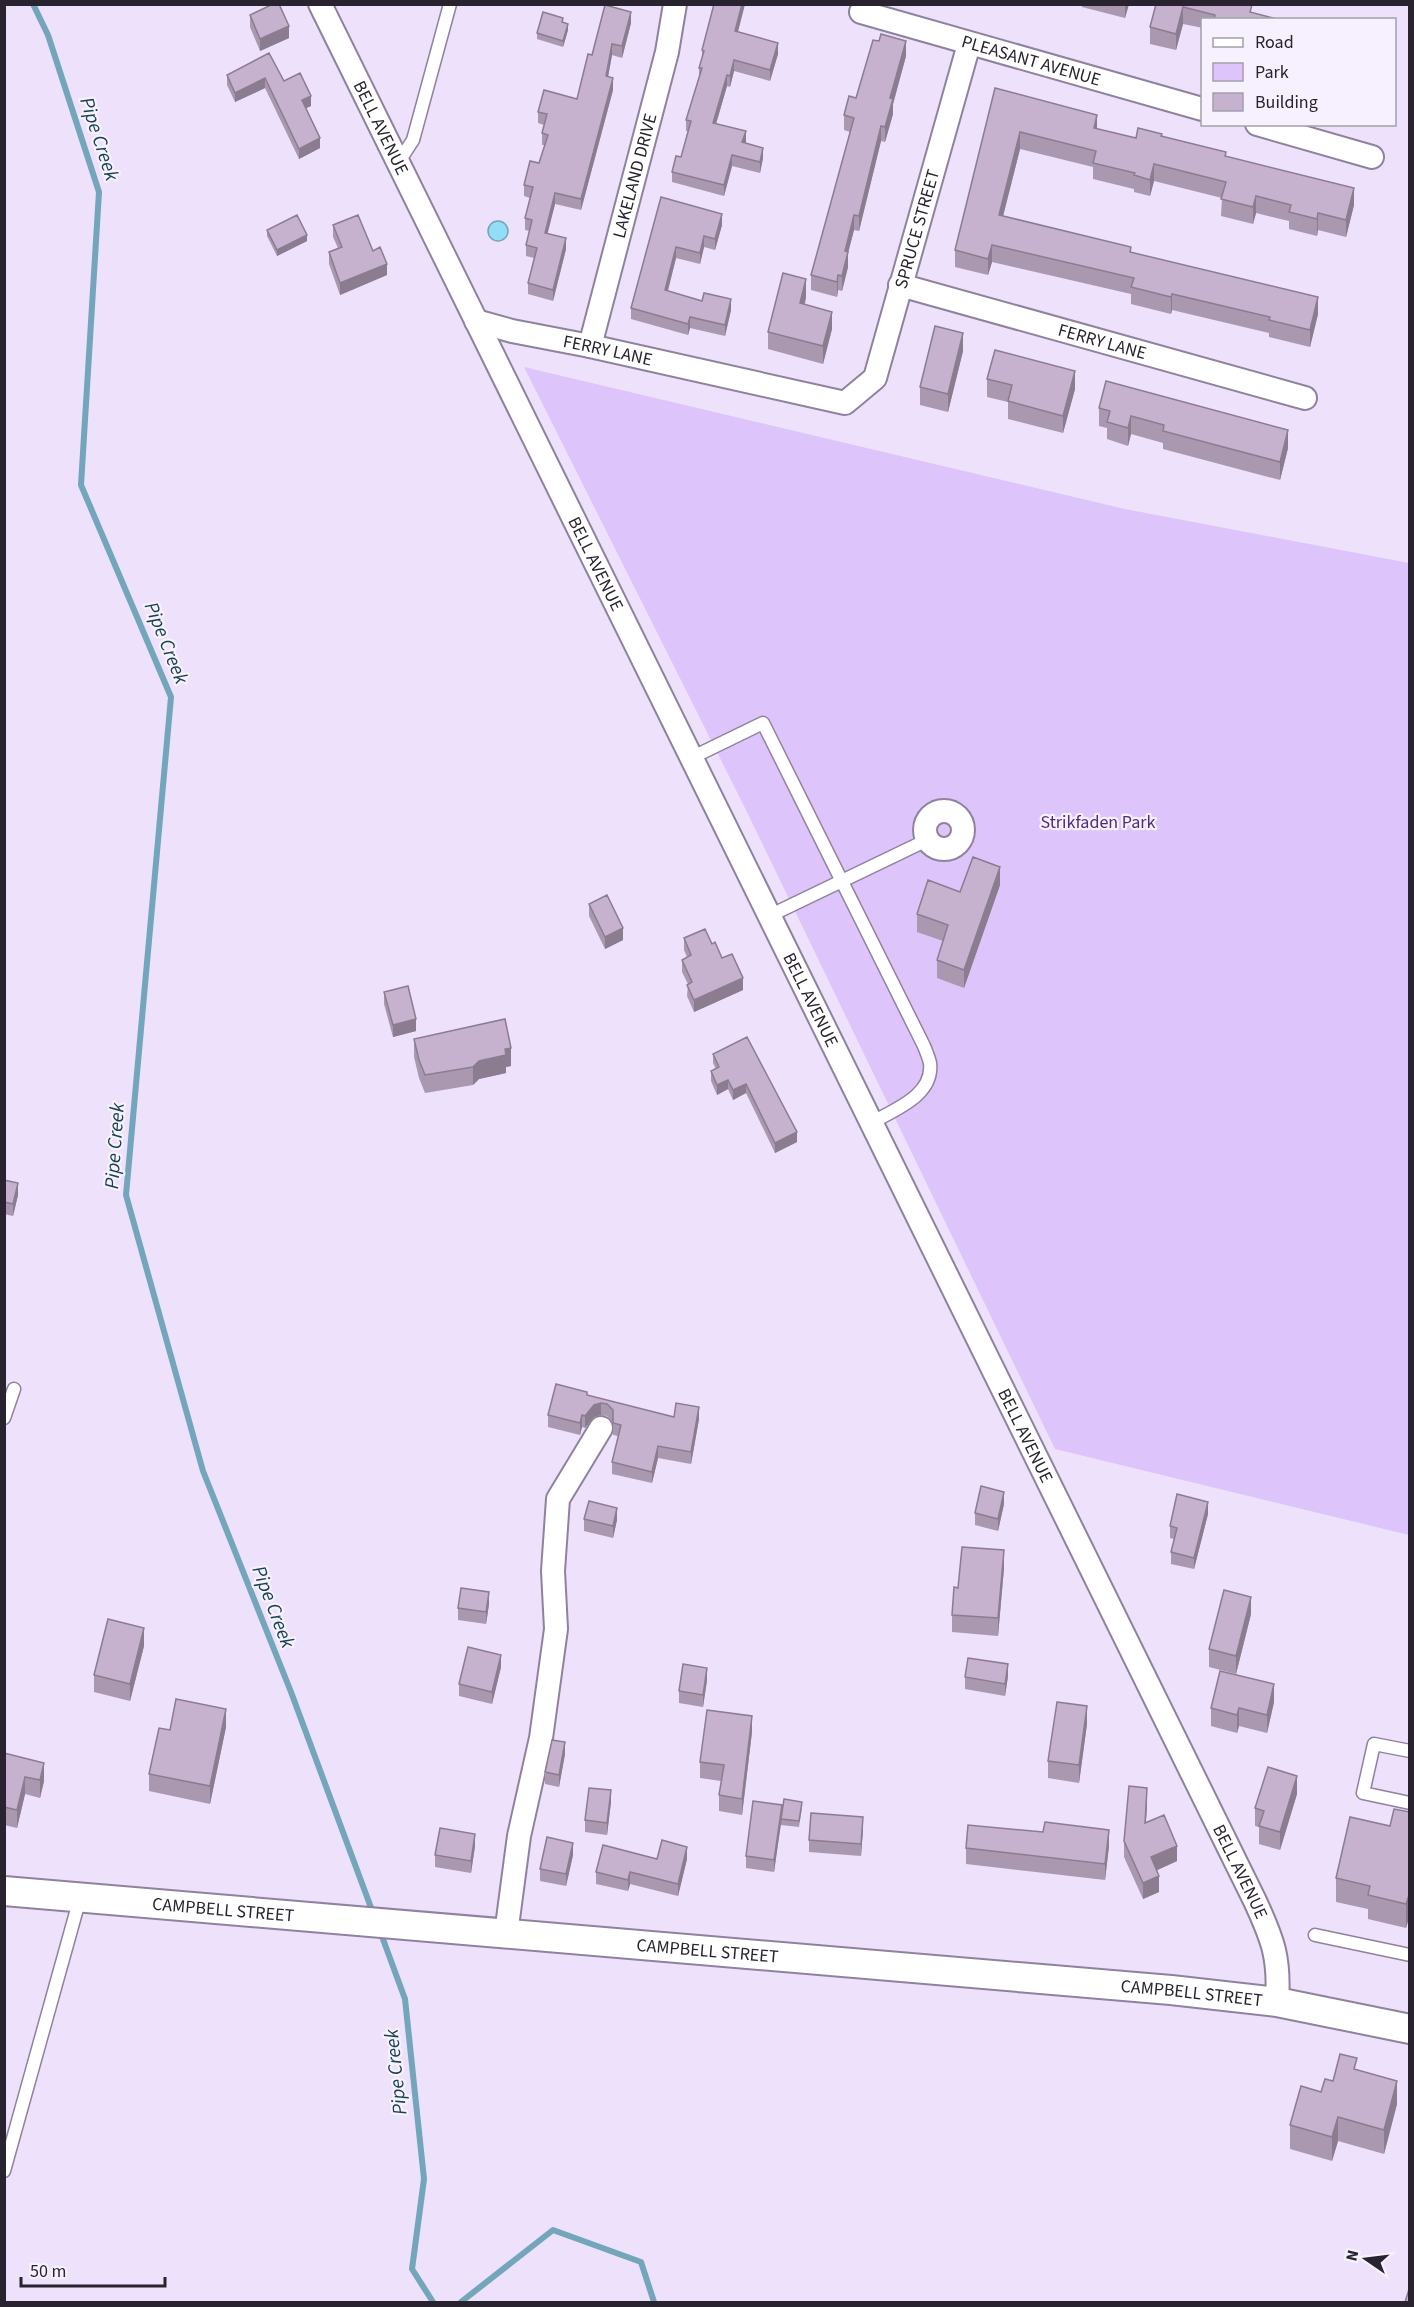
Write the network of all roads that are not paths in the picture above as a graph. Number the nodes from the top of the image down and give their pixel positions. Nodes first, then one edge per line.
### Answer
1 (320, 4) edge
2 (450, 4) edge
3 (675, 4) edge
4 (861, 12) dead end
5 (969, 44) junction
6 (1201, 108) edge
7 (1264, 126) edge
8 (1372, 157) dead end
9 (398, 164) junction
10 (900, 285) junction
11 (476, 321) junction
12 (590, 346) junction
13 (1305, 398) dead end
14 (844, 403) joint
15 (690, 758) junction
16 (927, 840) dead end
17 (842, 881) junction
18 (769, 916) junction
19 (871, 1122) junction
20 (14, 1389) dead end
21 (4, 1418) edge
22 (601, 1428) dead end
23 (1410, 1751) edge
24 (1410, 1803) edge
25 (4, 1891) edge
26 (80, 1898) junction
27 (506, 1934) junction
28 (1315, 1935) dead end
29 (1410, 1955) edge
30 (1277, 2002) junction
31 (1410, 2029) edge
32 (4, 2171) edge

1 - 9 street, BELL AVENUE
2 - 9 lane
3 - 12 street, LAKELAND DRIVE
4 - 5 street, PLEASANT AVENUE
5 - 6 street, PLEASANT AVENUE
5 - 10 street, SPRUCE STREET
7 - 8 street
9 - 11 street, BELL AVENUE
10 - 13 street, FERRY LANE
10 - 14 street, SPRUCE STREET
11 - 12 street, FERRY LANE
11 - 15 street, BELL AVENUE
12 - 14 street, FERRY LANE
15 - 17 lane
15 - 18 street, BELL AVENUE
16 - 17 lane
17 - 18 lane
17 - 19 lane
18 - 19 street, BELL AVENUE
19 - 30 street, BELL AVENUE
20 - 21 lane
22 - 27 street
23 - 24 lane
25 - 26 street, CAMPBELL STREET
26 - 27 street, CAMPBELL STREET
26 - 32 lane
27 - 30 street, CAMPBELL STREET
28 - 29 lane
30 - 31 street, CAMPBELL STREET

